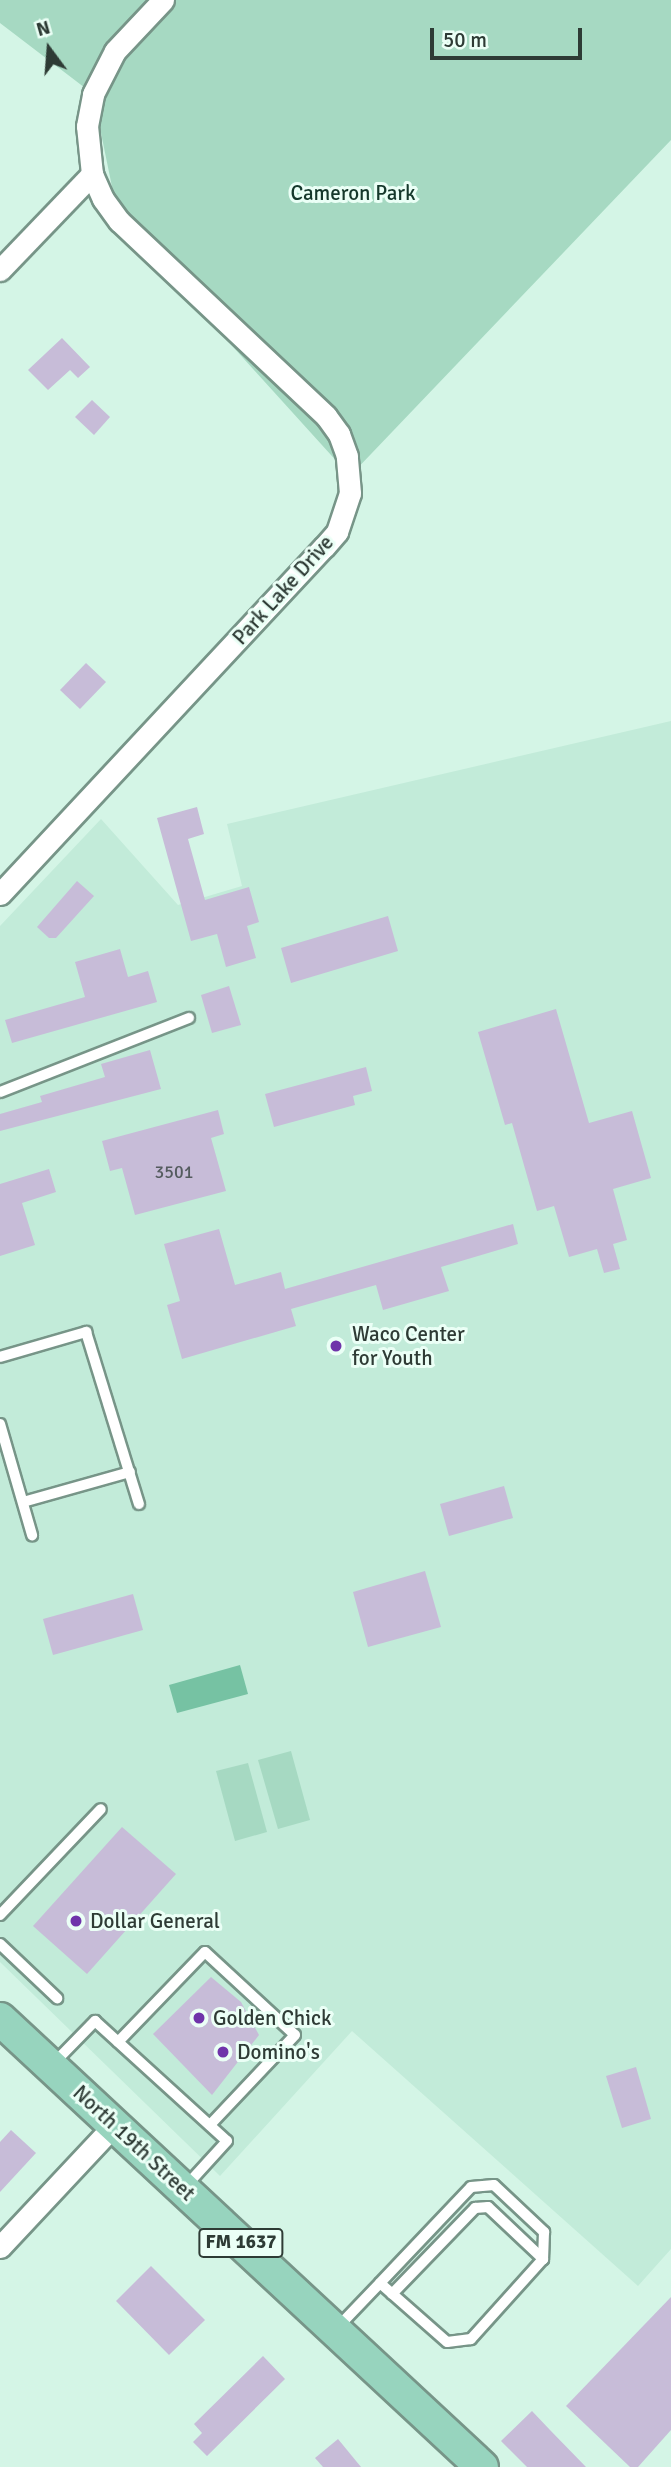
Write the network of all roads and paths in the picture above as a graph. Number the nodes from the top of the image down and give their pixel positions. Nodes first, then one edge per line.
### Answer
1 (163, 0) edge
2 (92, 174) junction
3 (0, 270) edge
4 (0, 894) edge
5 (189, 1018) dead end
6 (0, 1091) edge
7 (0, 1357) edge
8 (0, 1424) edge
9 (130, 1472) junction
10 (23, 1502) junction
11 (139, 1504) dead end
12 (33, 1535) dead end
13 (101, 1809) dead end
14 (0, 1915) edge
15 (0, 1944) edge
16 (58, 1998) dead end
17 (0, 2019) edge
18 (118, 2042) junction
19 (51, 2066) junction
20 (114, 2124) junction
21 (210, 2125) junction
22 (183, 2189) junction
23 (0, 2247) edge
24 (543, 2259) junction
25 (380, 2283) junction
26 (392, 2294) junction
27 (335, 2330) junction
28 (482, 2467) edge

1 - 2 street
2 - 3 street
2 - 4 street, Park Lake Drive
5 - 6 lane
7 - 9 lane
8 - 10 lane
9 - 10 lane
9 - 11 lane
10 - 12 lane
13 - 14 lane
15 - 16 lane
17 - 19 main road, North 19th Street / FM 1637
18 - 19 lane
18 - 21 lane
18 - 21 lane
19 - 20 main road, North 19th Street / FM 1637
20 - 22 main road, North 19th Street / FM 1637
20 - 23 street
21 - 22 lane
22 - 27 main road, North 19th Street / FM 1637
24 - 25 lane
24 - 26 lane
24 - 26 lane
25 - 26 lane
25 - 27 lane
27 - 28 main road, North 19th Street / FM 1637

